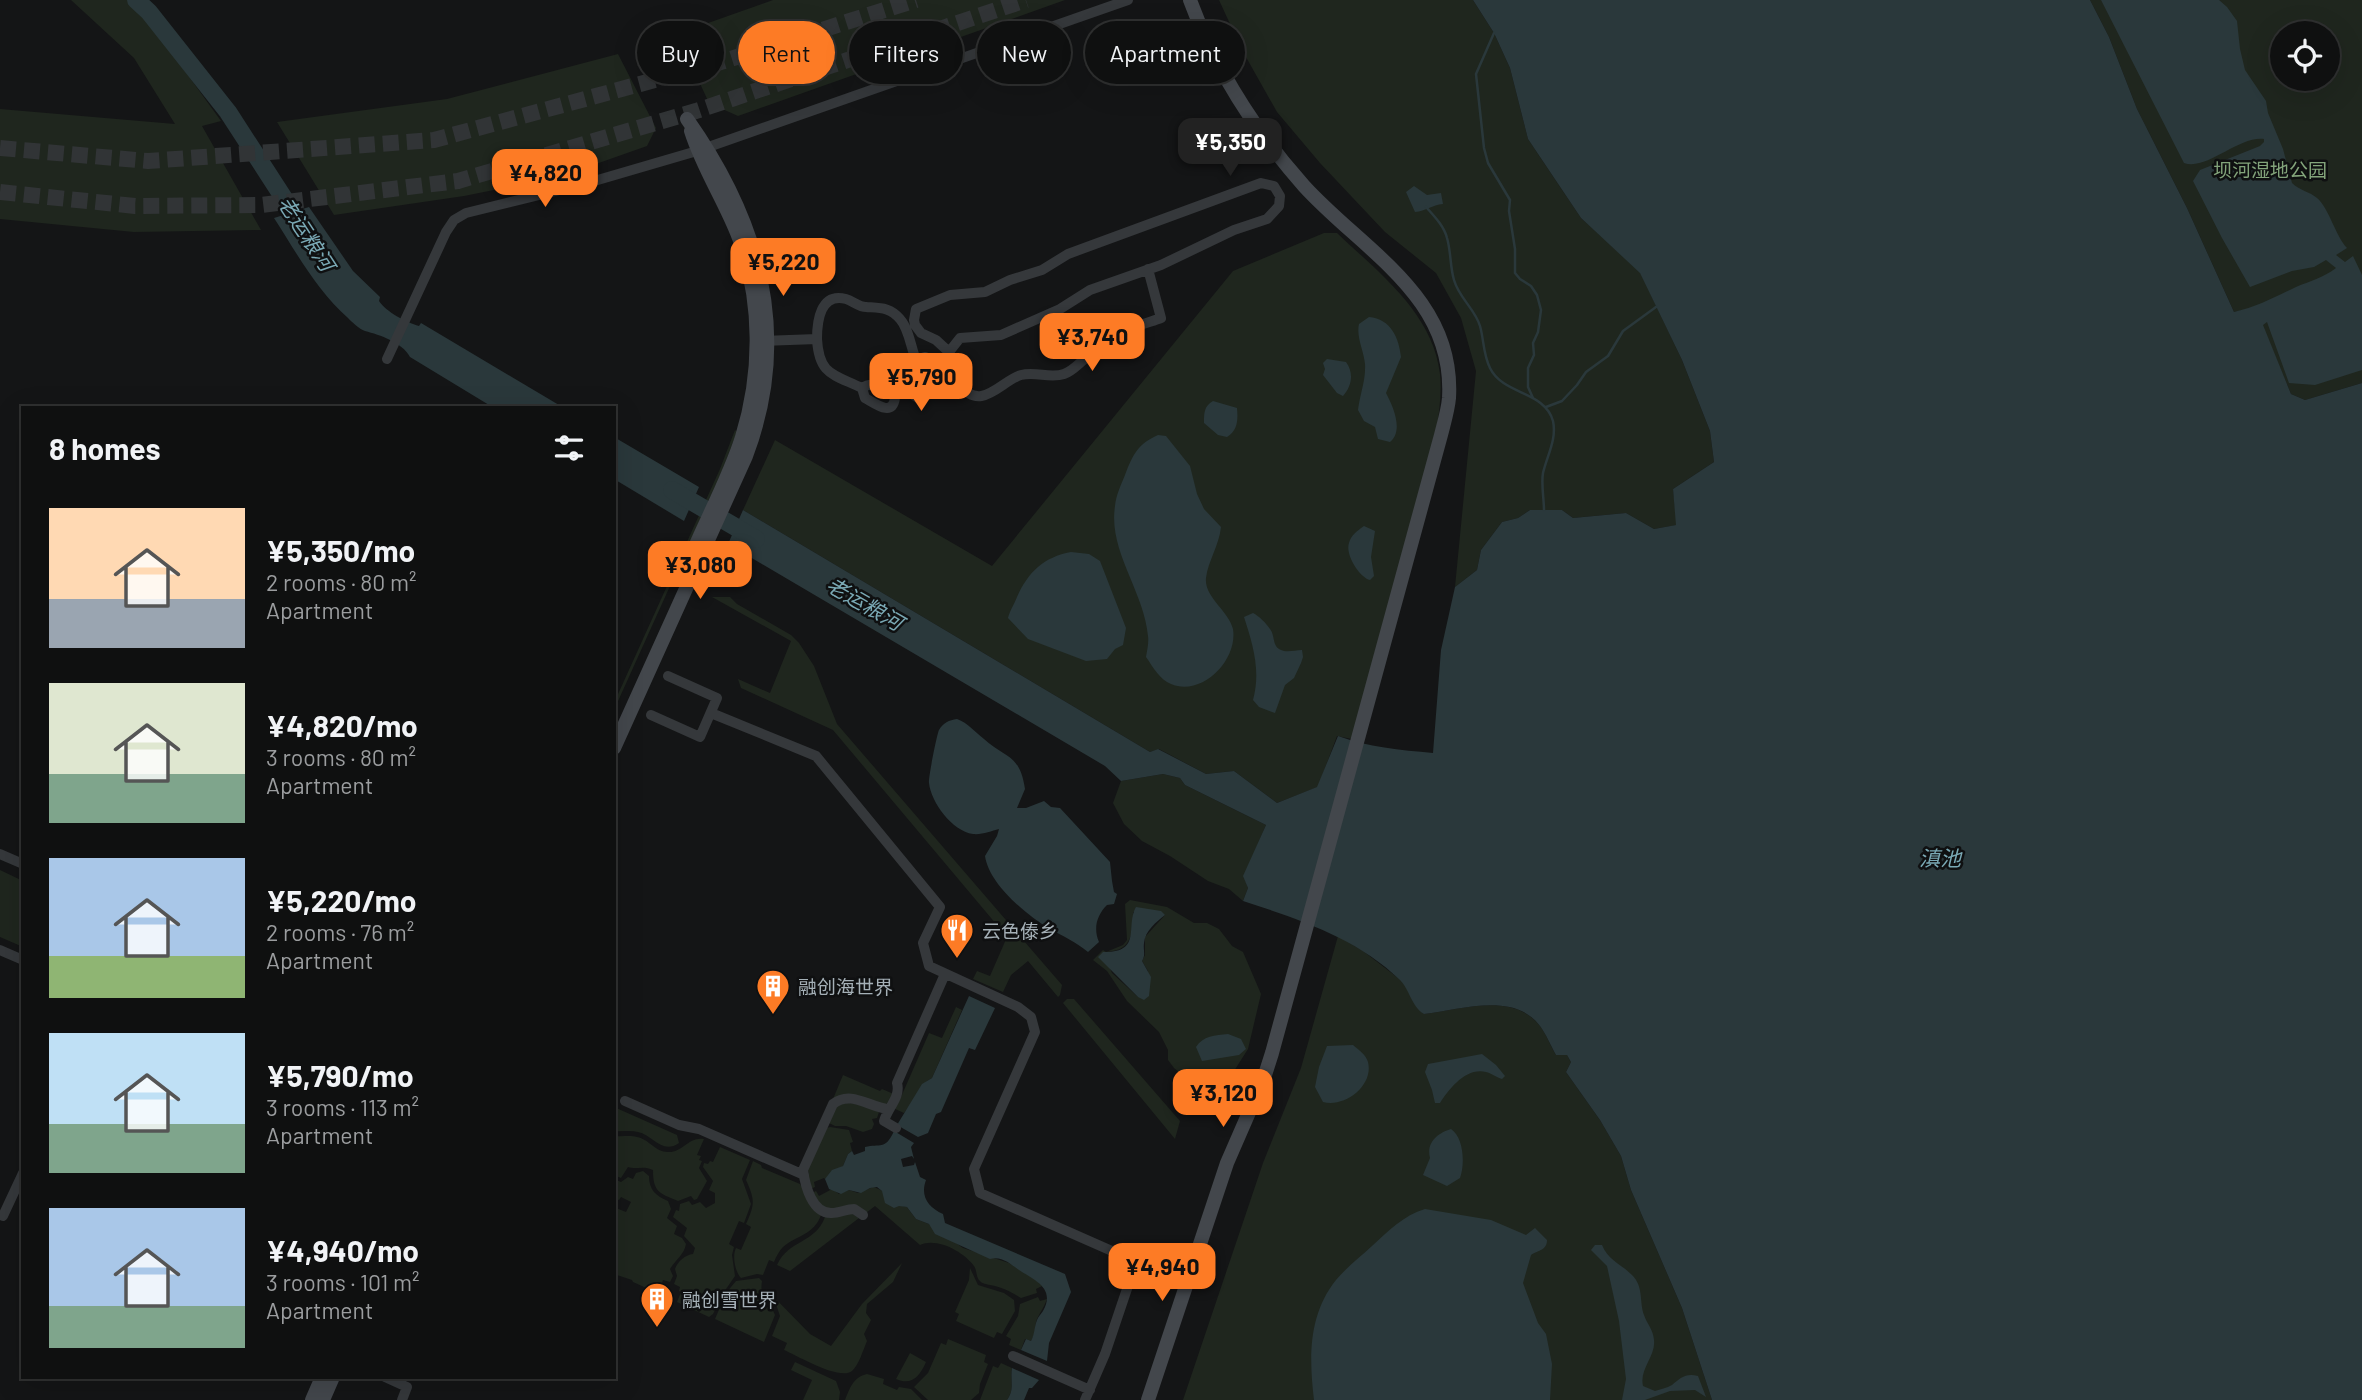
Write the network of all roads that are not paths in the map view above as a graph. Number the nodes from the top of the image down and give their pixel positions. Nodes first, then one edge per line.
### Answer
1 (1128, 0) edge
2 (1190, 0) edge
3 (703, 149) junction
4 (1148, 270) junction
5 (817, 340) junction
6 (762, 341) junction
7 (949, 352) junction
8 (387, 359) dead end
9 (916, 360) junction
10 (961, 384) junction
11 (862, 388) dead end
12 (942, 390) junction
13 (701, 544) junction
14 (668, 676) dead end
15 (711, 713) junction
16 (650, 715) dead end
17 (616, 722) edge
18 (616, 743) edge
19 (0, 854) edge
20 (21, 863) edge
21 (0, 950) edge
22 (21, 959) edge
23 (945, 974) junction
24 (625, 1101) dead end
25 (888, 1109) junction
26 (896, 1128) dead end
27 (804, 1175) junction
28 (21, 1178) edge
29 (863, 1215) dead end
30 (4, 1216) dead end
31 (1013, 1356) dead end
32 (321, 1379) edge
33 (332, 1379) edge
34 (389, 1379) edge
35 (1087, 1395) edge
36 (312, 1400) edge
37 (323, 1400) edge
38 (402, 1400) edge
39 (1148, 1400) edge

1 - 3 street
2 - 39 street
3 - 6 street
3 - 8 street
4 - 7 street
4 - 7 street
4 - 10 street
5 - 6 street
5 - 9 street
5 - 11 street
6 - 13 street
7 - 10 street
9 - 12 street
9 - 12 street
10 - 12 street
13 - 17 street
13 - 18 street
14 - 15 street
15 - 16 street
15 - 23 street
19 - 20 street
21 - 22 street
23 - 25 street
23 - 35 street
24 - 27 street
25 - 26 street
25 - 27 street
27 - 29 street
28 - 30 street
31 - 35 street
32 - 36 street
33 - 37 street
34 - 38 street

